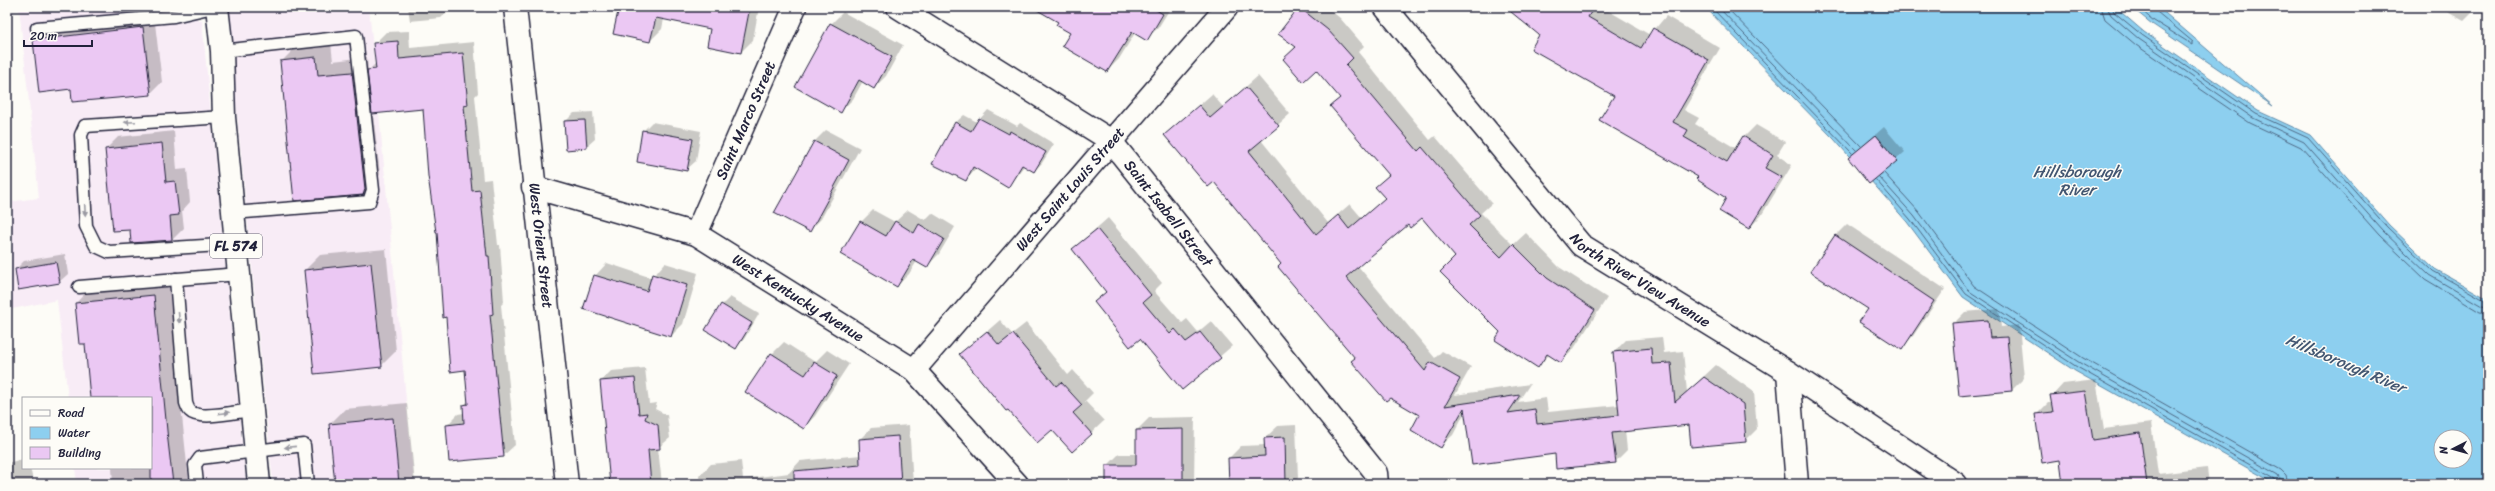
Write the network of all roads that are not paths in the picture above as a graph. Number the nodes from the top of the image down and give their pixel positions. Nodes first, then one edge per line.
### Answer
1 (213, 7) edge
2 (217, 7) edge
3 (515, 7) edge
4 (795, 7) edge
5 (898, 7) edge
6 (1227, 7) edge
7 (1385, 7) edge
8 (37, 28) dead end
9 (222, 51) junction
10 (224, 117) junction
11 (1110, 140) junction
12 (533, 188) junction
13 (233, 213) junction
14 (696, 234) junction
15 (236, 244) junction
16 (239, 274) junction
17 (176, 279) junction
18 (79, 287) dead end
19 (914, 370) junction
20 (1788, 372) junction
21 (252, 410) junction
22 (256, 450) junction
23 (197, 484) edge
24 (259, 484) edge
25 (308, 484) edge
26 (567, 484) edge
27 (1017, 484) edge
28 (1377, 484) edge
29 (1797, 484) edge
30 (1956, 484) edge

1 - 8 lane
2 - 9 street, FL 574
3 - 12 street, West Orient Street
4 - 14 street, Saint Marco Street
5 - 11 street, Saint Isabell Street
6 - 11 street, West Saint Louis Street
7 - 20 street, North River View Avenue
9 - 10 street, FL 574
9 - 13 lane
10 - 13 street, FL 574
10 -> 15 lane
11 - 19 street, West Saint Louis Street
11 - 28 street, Saint Isabell Street
12 - 14 street, West Kentucky Avenue
12 - 26 street, West Orient Street
13 - 15 street, FL 574
14 - 19 street, West Kentucky Avenue
15 - 16 street, FL 574
16 - 17 lane
16 - 21 street, FL 574
17 - 18 lane
17 -> 21 lane
19 - 27 street, West Kentucky Avenue
20 - 29 street
20 - 30 street, North River View Avenue
21 - 22 street, FL 574
22 - 23 lane
22 - 24 street, FL 574
25 -> 22 lane

